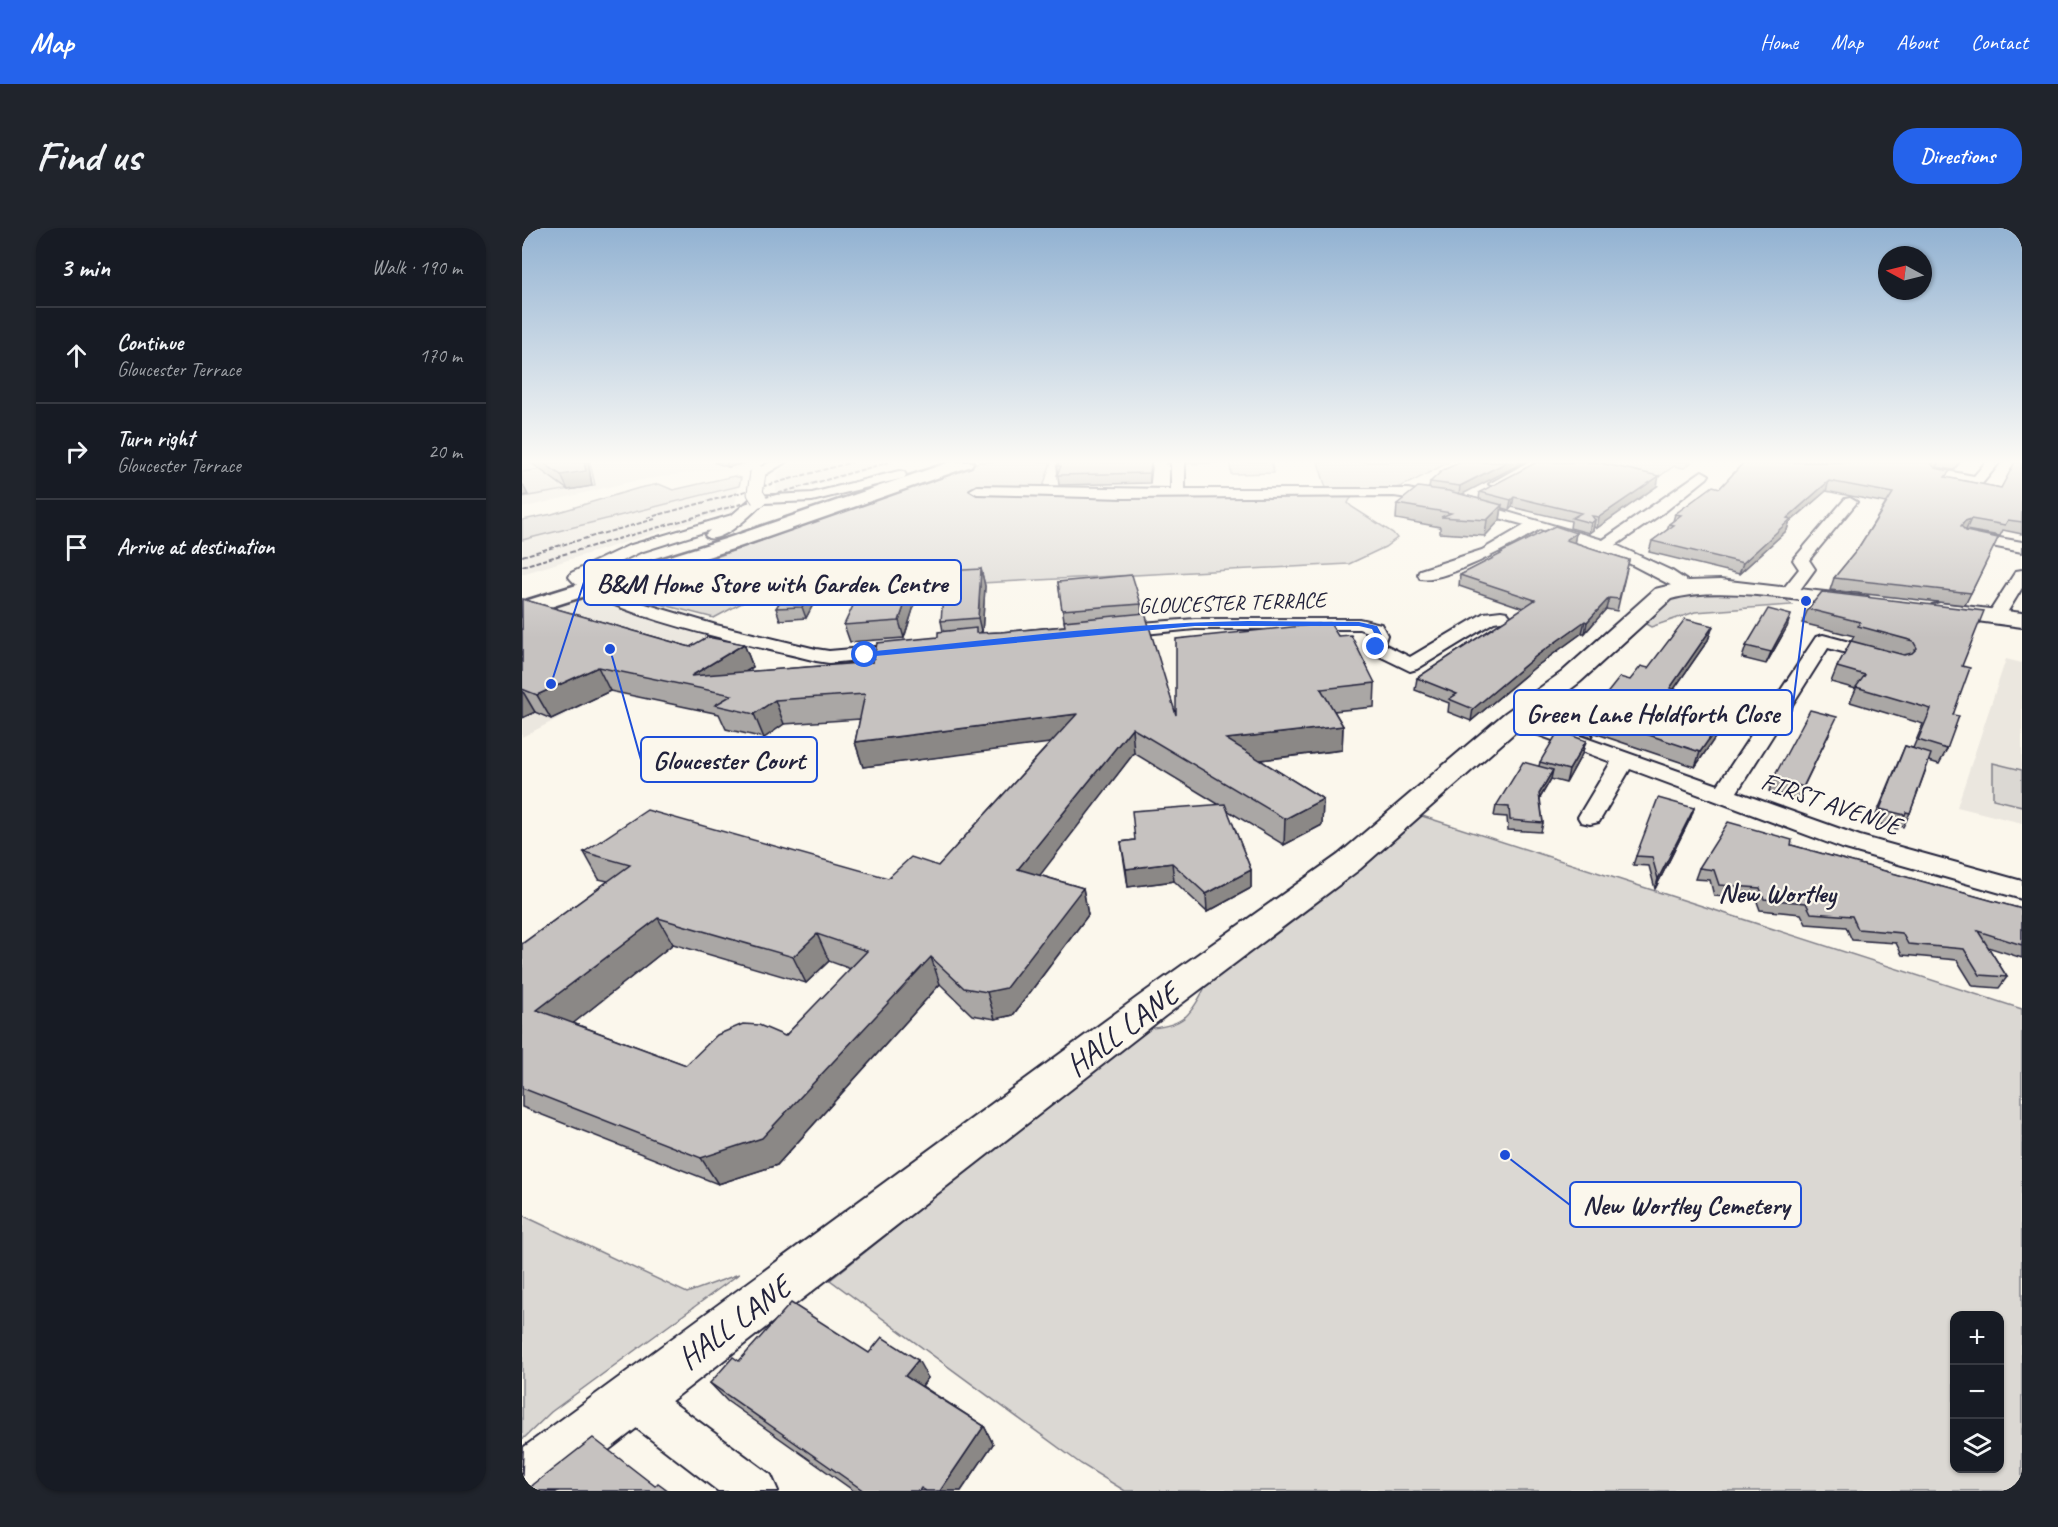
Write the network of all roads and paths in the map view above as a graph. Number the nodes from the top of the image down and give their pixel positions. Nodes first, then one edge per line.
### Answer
1 (725, 521) edge
2 (735, 521) edge
3 (757, 521) edge
4 (795, 521) edge
5 (1524, 521) edge
6 (1641, 521) edge
7 (1834, 521) edge
8 (1538, 525) junction
9 (713, 535) junction
10 (1966, 537) edge
11 (1604, 546) junction
12 (2022, 547) edge
13 (1426, 574) dead end
14 (2022, 575) edge
15 (586, 582) junction
16 (1704, 586) junction
17 (1788, 594) junction
18 (522, 595) edge
19 (1881, 604) edge
20 (1916, 608) edge
21 (522, 609) edge
22 (1501, 616) dead end
23 (1996, 616) junction
24 (2022, 620) edge
25 (1098, 632) edge
26 (923, 649) edge
27 (1898, 661) edge
28 (1514, 719) junction
29 (1624, 759) junction
30 (1723, 795) junction
31 (1590, 817) dead end
32 (2022, 890) edge
33 (633, 1399) junction
34 (522, 1485) edge
35 (756, 1491) edge

1 - 15 street
2 - 9 street
3 - 9 main road
4 - 15 main road
5 - 8 street
6 - 11 street
7 - 17 street
8 - 11 street
8 - 13 street
9 - 15 main road
10 - 12 street
11 - 16 street
14 - 23 street
15 - 18 main road
15 - 21 main road
15 - 26 street
16 - 17 street
16 - 28 street, HALL LANE
17 - 19 street
20 - 23 street
22 - 25 street, GLOUCESTER TERRACE
23 - 24 street
27 - 30 street
28 - 29 street, FIRST AVENUE
28 - 33 street, HALL LANE
29 - 30 street, FIRST AVENUE
29 - 31 street
30 - 32 street, FIRST AVENUE
33 - 34 street, HALL LANE
33 - 35 street

